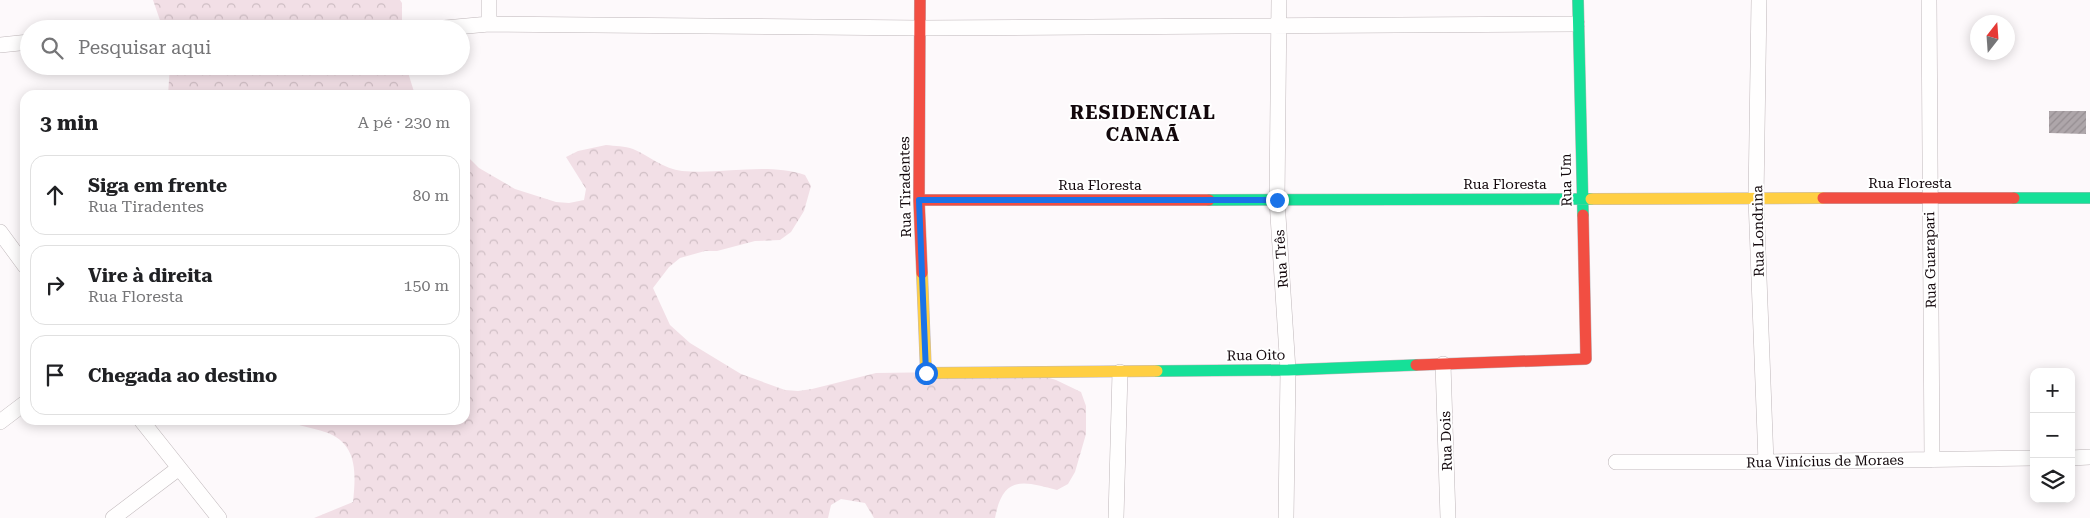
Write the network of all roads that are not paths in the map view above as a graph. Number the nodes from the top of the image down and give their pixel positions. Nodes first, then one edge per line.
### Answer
1 (489, 0) edge
2 (920, 0) edge
3 (1280, 0) edge
4 (1578, 0) edge
5 (1759, 0) edge
6 (1929, 0) edge
7 (489, 24) junction
8 (1279, 24) junction
9 (1577, 24) junction
10 (470, 26) edge
11 (920, 28) junction
12 (20, 43) edge
13 (0, 45) edge
14 (1929, 198) junction
15 (2090, 198) edge
16 (1582, 199) junction
17 (1756, 199) junction
18 (919, 200) junction
19 (1277, 200) junction
20 (3, 241) edge
21 (20, 260) edge
22 (1586, 359) joint
23 (1443, 364) junction
24 (1288, 370) junction
25 (1120, 372) junction
26 (926, 373) joint
27 (20, 407) edge
28 (0, 422) edge
29 (145, 425) edge
30 (2030, 458) edge
31 (2075, 458) edge
32 (2090, 458) edge
33 (1932, 460) junction
34 (1616, 462) dead end
35 (1766, 462) junction
36 (180, 468) junction
37 (113, 518) edge
38 (219, 518) edge
39 (1116, 518) edge
40 (1286, 518) edge
41 (1448, 518) edge

1 - 7 street
2 - 11 street, Rua Tiradentes
3 - 8 street, Rua Três
4 - 9 street, Rua Um
5 - 17 street, Rua Londrina
6 - 14 street, Rua Guarapari
7 - 10 street
7 - 11 street
8 - 9 street
8 - 11 street
8 - 19 street, Rua Três
9 - 16 street, Rua Um
11 - 18 street, Rua Tiradentes
12 - 13 street
14 - 15 street, Rua Floresta
14 - 17 street, Rua Floresta
14 - 33 street, Rua Guarapari
16 - 17 street, Rua Floresta
16 - 19 street, Rua Floresta
16 - 22 street, Rua Um
17 - 35 street, Rua Londrina
18 - 19 street, Rua Floresta
18 - 26 street, Rua Tiradentes
19 - 24 street, Rua Três
20 - 21 street
22 - 23 street, Rua Oito
23 - 24 street, Rua Oito
23 - 41 street, Rua Dois
24 - 25 street, Rua Oito
24 - 40 street, Rua Três
25 - 26 street, Rua Oito
25 - 39 street
27 - 28 street
29 - 36 street
30 - 33 street, Rua Vinícius de Moraes
31 - 32 street
33 - 35 street, Rua Vinícius de Moraes
34 - 35 street, Rua Vinícius de Moraes
36 - 37 street
36 - 38 street

